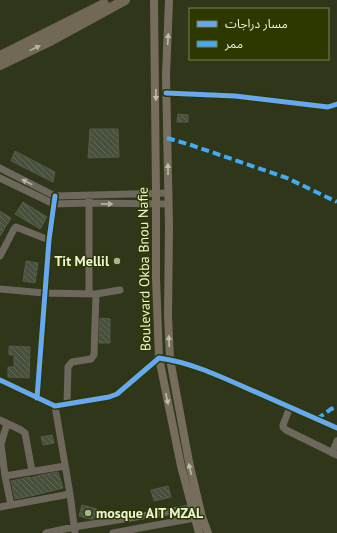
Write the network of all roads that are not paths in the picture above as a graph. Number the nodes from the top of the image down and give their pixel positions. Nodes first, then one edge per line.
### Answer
1 (111, 0) edge
2 (125, 0) edge
3 (154, 0) edge
4 (169, 0) edge
5 (0, 56) edge
6 (0, 66) edge
7 (166, 93) junction
8 (337, 104) edge
9 (0, 168) edge
10 (0, 174) edge
11 (0, 178) edge
12 (156, 193) junction
13 (168, 193) junction
14 (89, 195) junction
15 (55, 196) junction
16 (54, 204) junction
17 (89, 204) junction
18 (156, 204) junction
19 (168, 204) junction
20 (49, 240) junction
21 (0, 256) edge
22 (0, 289) edge
23 (120, 290) dead end
24 (44, 293) junction
25 (92, 294) junction
26 (159, 358) junction
27 (170, 359) junction
28 (0, 380) edge
29 (37, 398) junction
30 (67, 404) junction
31 (55, 406) junction
32 (290, 407) junction
33 (0, 420) edge
34 (7, 424) junction
35 (337, 428) edge
36 (337, 441) edge
37 (1, 449) edge
38 (334, 454) edge
39 (65, 466) junction
40 (32, 471) junction
41 (5, 476) junction
42 (70, 494) junction
43 (11, 505) junction
44 (0, 507) edge
45 (196, 507) junction
46 (198, 517) junction
47 (75, 530) edge
48 (151, 530) edge
49 (46, 533) edge
50 (113, 533) edge
51 (199, 533) edge
52 (208, 533) edge

1 - 5 highway
6 -> 2 highway
3 -> 12 main road, Boulevard Okba Bnou Nafie
7 -> 4 main road, Boulevard Okba Bnou Nafie
7 - 8 street
13 -> 7 main road, Boulevard Okba Bnou Nafie
9 - 10 street
15 -> 9 street
11 - 16 street
12 - 13 street
12 - 14 street
12 - 18 main road, Boulevard Okba Bnou Nafie
13 - 19 main road, Boulevard Okba Bnou Nafie
14 - 15 street
14 - 17 street
15 - 16 street
16 - 17 street
16 - 20 street
17 -> 18 street
17 - 25 street
18 - 19 street
18 - 26 main road, Boulevard Okba Bnou Nafie
27 -> 19 main road, Boulevard Okba Bnou Nafie
20 - 21 street
20 - 24 street
22 - 24 street
23 - 25 street
24 - 25 street
24 - 29 street
25 - 30 street
26 - 27 street
26 - 30 street
26 -> 45 main road, Boulevard Okba Bnou Nafie
27 - 32 street
45 -> 27 main road, Boulevard Okba Bnou Nafie
28 - 29 street
29 - 31 street
30 - 31 street
31 - 39 street
32 - 35 street
32 - 38 street
33 - 34 street
34 - 37 street
34 - 40 street
36 - 38 street
37 - 41 street
39 - 40 street
39 - 42 street
40 - 41 street
41 - 43 street
42 - 43 street
42 - 47 street
43 - 44 street
45 - 46 main road, Boulevard Okba Bnou Nafie
45 - 47 street
46 - 48 street
46 - 51 main road, Boulevard Okba Bnou Nafie
46 - 52 main road, Boulevard Okba Bnou Nafie
47 - 49 street
48 - 50 street

